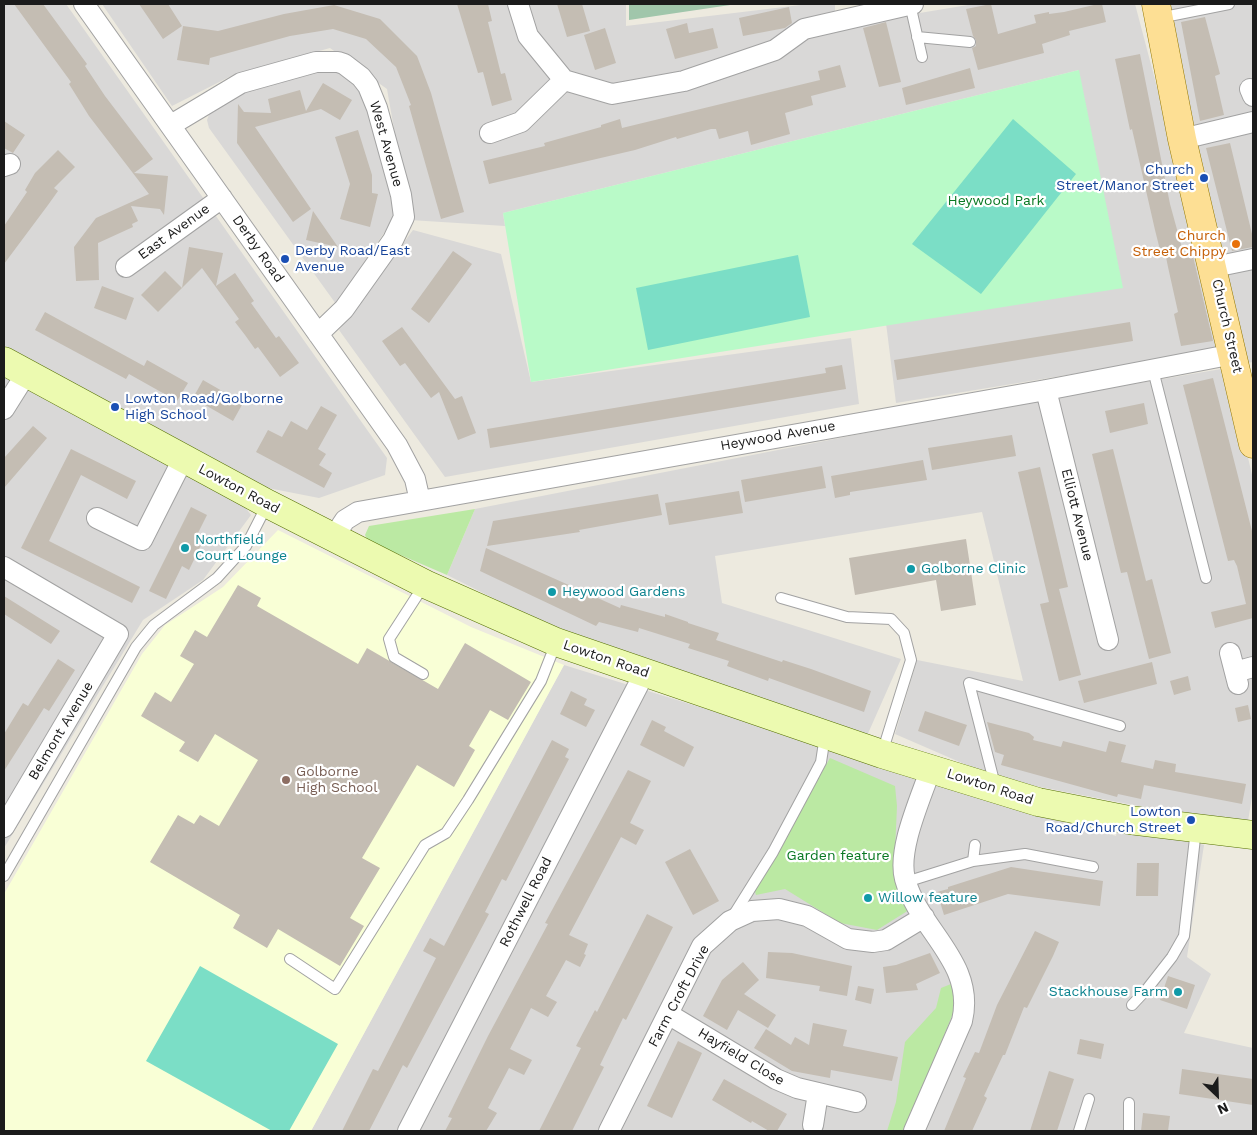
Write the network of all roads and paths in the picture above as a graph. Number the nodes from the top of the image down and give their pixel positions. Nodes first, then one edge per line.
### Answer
1 (84, 4) edge
2 (518, 4) edge
3 (912, 4) edge
4 (1229, 4) edge
5 (1157, 11) edge
6 (917, 37) junction
7 (970, 42) dead end
8 (922, 57) dead end
9 (564, 80) junction
10 (1253, 122) edge
11 (171, 126) junction
12 (490, 133) dead end
13 (1182, 138) junction
14 (222, 198) junction
15 (1253, 260) edge
16 (126, 267) dead end
17 (1214, 267) junction
18 (318, 334) junction
19 (1234, 354) junction
20 (15, 367) edge
21 (1153, 370) junction
22 (1046, 390) junction
23 (4, 409) edge
24 (1253, 444) edge
25 (183, 459) junction
26 (420, 501) junction
27 (268, 504) junction
28 (97, 518) dead end
29 (333, 538) junction
30 (4, 568) edge
31 (1206, 578) dead end
32 (425, 584) junction
33 (781, 598) dead end
34 (1108, 640) dead end
35 (556, 642) junction
36 (645, 672) junction
37 (423, 674) dead end
38 (1120, 726) dead end
39 (825, 733) junction
40 (882, 754) junction
41 (930, 768) junction
42 (996, 788) junction
43 (4, 827) edge
44 (1196, 828) junction
45 (1253, 835) edge
46 (975, 845) dead end
47 (973, 861) junction
48 (1093, 867) dead end
49 (4, 876) edge
50 (906, 882) junction
51 (924, 917) junction
52 (730, 921) junction
53 (290, 959) dead end
54 (1132, 1004) dead end
55 (668, 1014) junction
56 (818, 1093) junction
57 (1089, 1099) dead end
58 (856, 1102) dead end
59 (1129, 1103) dead end
60 (813, 1125) dead end
61 (408, 1131) edge
62 (609, 1131) edge
63 (914, 1131) edge
64 (1079, 1131) edge
65 (1129, 1131) edge

1 - 11 street, Derby Road
2 - 9 street
3 - 6 lane
3 - 9 street
4 - 5 lane
5 - 13 main road, Church Street
6 - 7 lane
6 - 8 lane
9 - 12 street
10 - 13 street
11 - 14 street, Derby Road
11 - 18 street, West Avenue
13 - 17 main road, Church Street
14 - 16 street, East Avenue
14 - 18 street, Derby Road
15 - 17 street
17 - 19 main road, Church Street
18 - 26 street, Derby Road
19 - 21 street, Heywood Avenue
19 - 24 main road, Church Street
20 - 23 street
20 - 25 main road, Lowton Road
21 - 22 street, Heywood Avenue
21 - 31 lane
22 - 26 street, Heywood Avenue
22 - 34 street, Elliott Avenue
25 - 27 main road, Lowton Road
25 - 28 street
26 - 29 street, Heywood Avenue
27 - 29 main road, Lowton Road
27 - 49 lane
29 - 32 main road, Lowton Road
30 - 43 street, Belmont Avenue
32 - 35 main road, Lowton Road
32 - 37 lane
33 - 40 lane
35 - 36 main road, Lowton Road
35 - 53 lane
36 - 39 main road, Lowton Road
36 - 61 street, Rothwell Road
38 - 42 lane
39 - 40 main road, Lowton Road
39 - 52 lane
40 - 41 main road, Lowton Road
41 - 42 main road, Lowton Road
41 - 50 street
42 - 44 main road, Lowton Road
44 - 45 main road, Lowton Road
44 - 54 lane
46 - 47 lane
47 - 48 lane
47 - 50 lane
50 - 51 street
51 - 52 street, Farm Croft Drive
51 - 63 street
52 - 55 street, Farm Croft Drive
55 - 56 street, Hayfield Close
55 - 62 street, Farm Croft Drive
56 - 58 street, Hayfield Close
56 - 60 street
57 - 64 lane
59 - 65 lane

